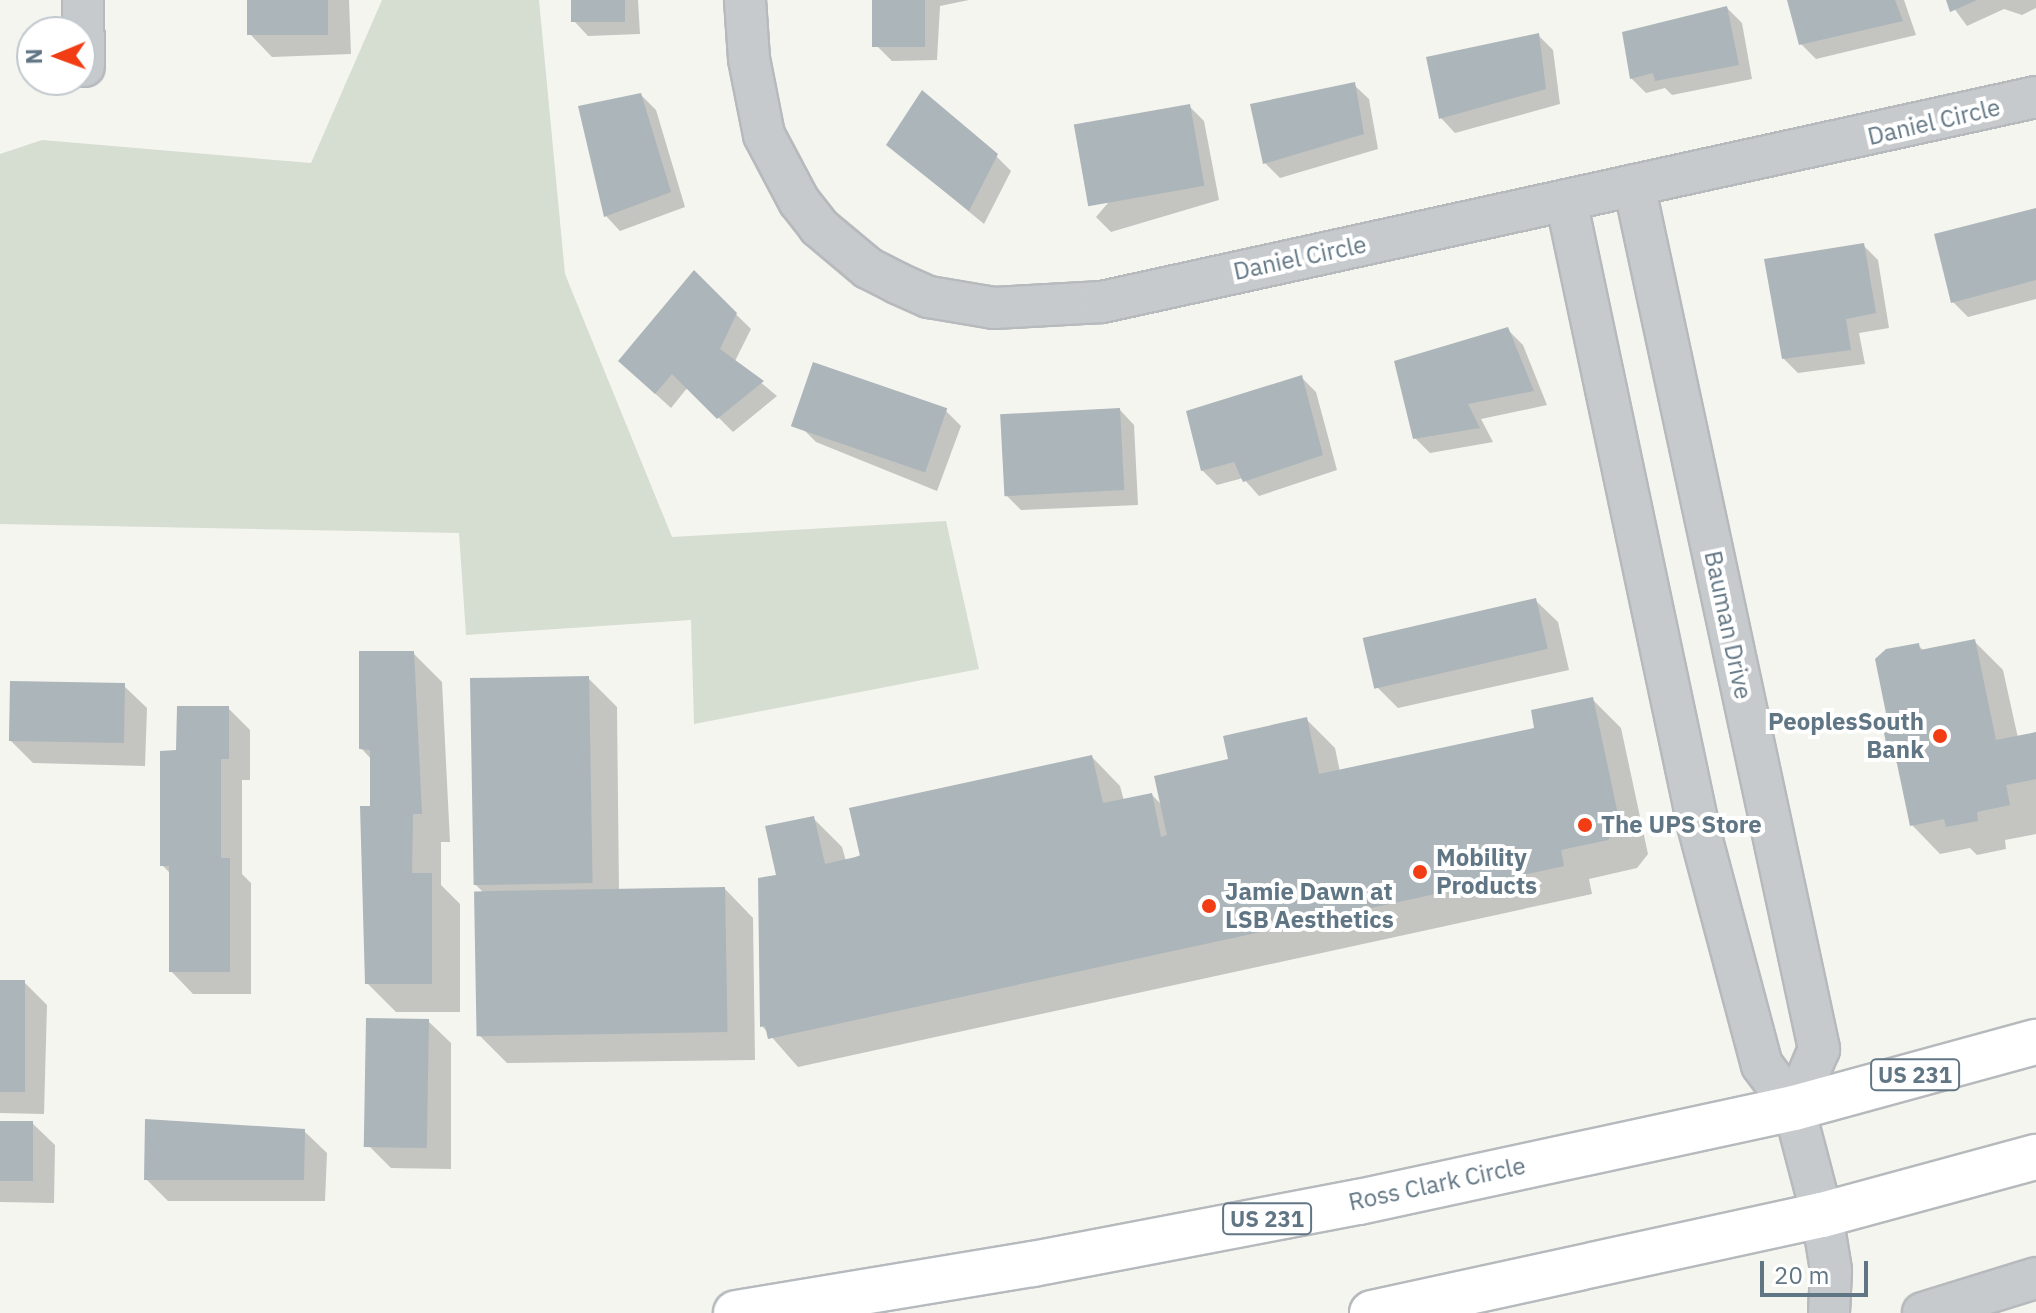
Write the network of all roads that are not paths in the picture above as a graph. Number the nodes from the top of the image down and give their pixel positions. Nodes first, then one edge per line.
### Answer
1 (745, 0) edge
2 (2036, 97) edge
3 (1634, 185) junction
4 (1566, 200) junction
5 (2036, 1042) edge
6 (1794, 1108) junction
7 (2036, 1157) edge
8 (1822, 1215) junction
9 (2036, 1278) edge
10 (736, 1313) edge
11 (1372, 1313) edge
12 (1829, 1313) edge
13 (1923, 1313) edge

1 - 4 street, Daniel Circle
2 - 3 street, Daniel Circle
3 - 4 street, Daniel Circle
3 - 6 street, Bauman Drive
4 - 6 street
5 - 6 highway, Ross Clark Circle / US 231
6 - 8 street
6 - 10 highway, Ross Clark Circle / US 231
7 - 8 highway
8 - 11 highway
8 - 12 street
9 - 13 street

